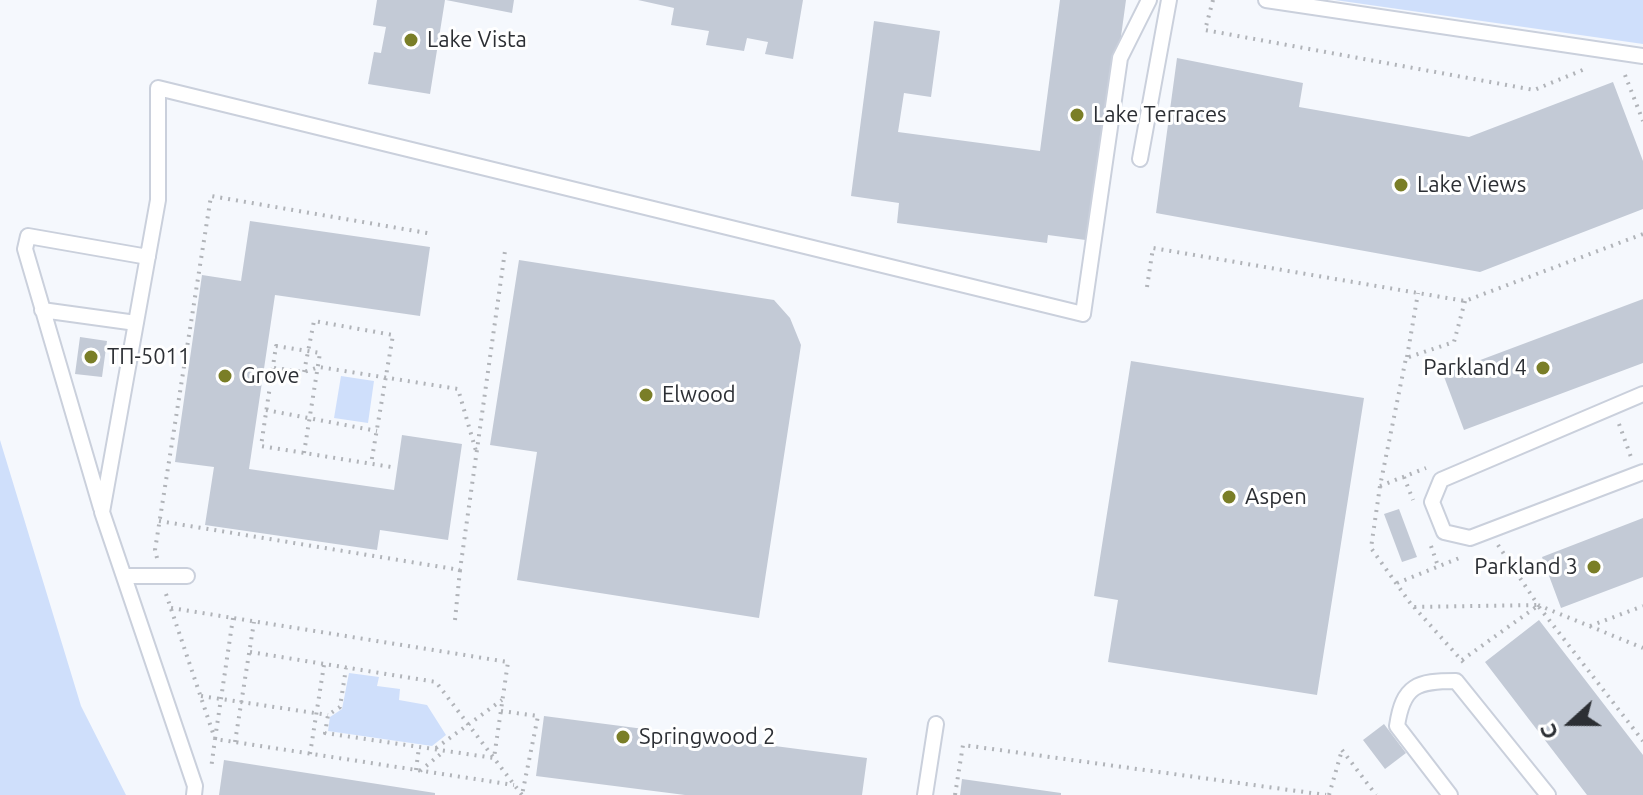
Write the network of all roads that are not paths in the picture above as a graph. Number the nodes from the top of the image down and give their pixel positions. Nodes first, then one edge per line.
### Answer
1 (1149, 0) edge
2 (1169, 0) edge
3 (1266, 0) edge
4 (1643, 56) edge
5 (1140, 159) dead end
6 (148, 257) junction
7 (42, 310) junction
8 (136, 323) junction
9 (1643, 394) edge
10 (1640, 473) edge
11 (102, 512) junction
12 (125, 576) junction
13 (187, 576) dead end
14 (936, 724) dead end
15 (194, 795) edge
16 (925, 795) edge
17 (1450, 795) edge
18 (1548, 795) edge

1 - 6 lane
2 - 5 lane
3 - 4 lane
6 - 7 lane
6 - 8 lane
7 - 8 lane
7 - 11 lane
8 - 11 lane
9 - 10 lane
11 - 12 lane
12 - 13 lane
12 - 15 lane
14 - 16 lane
17 - 18 lane

